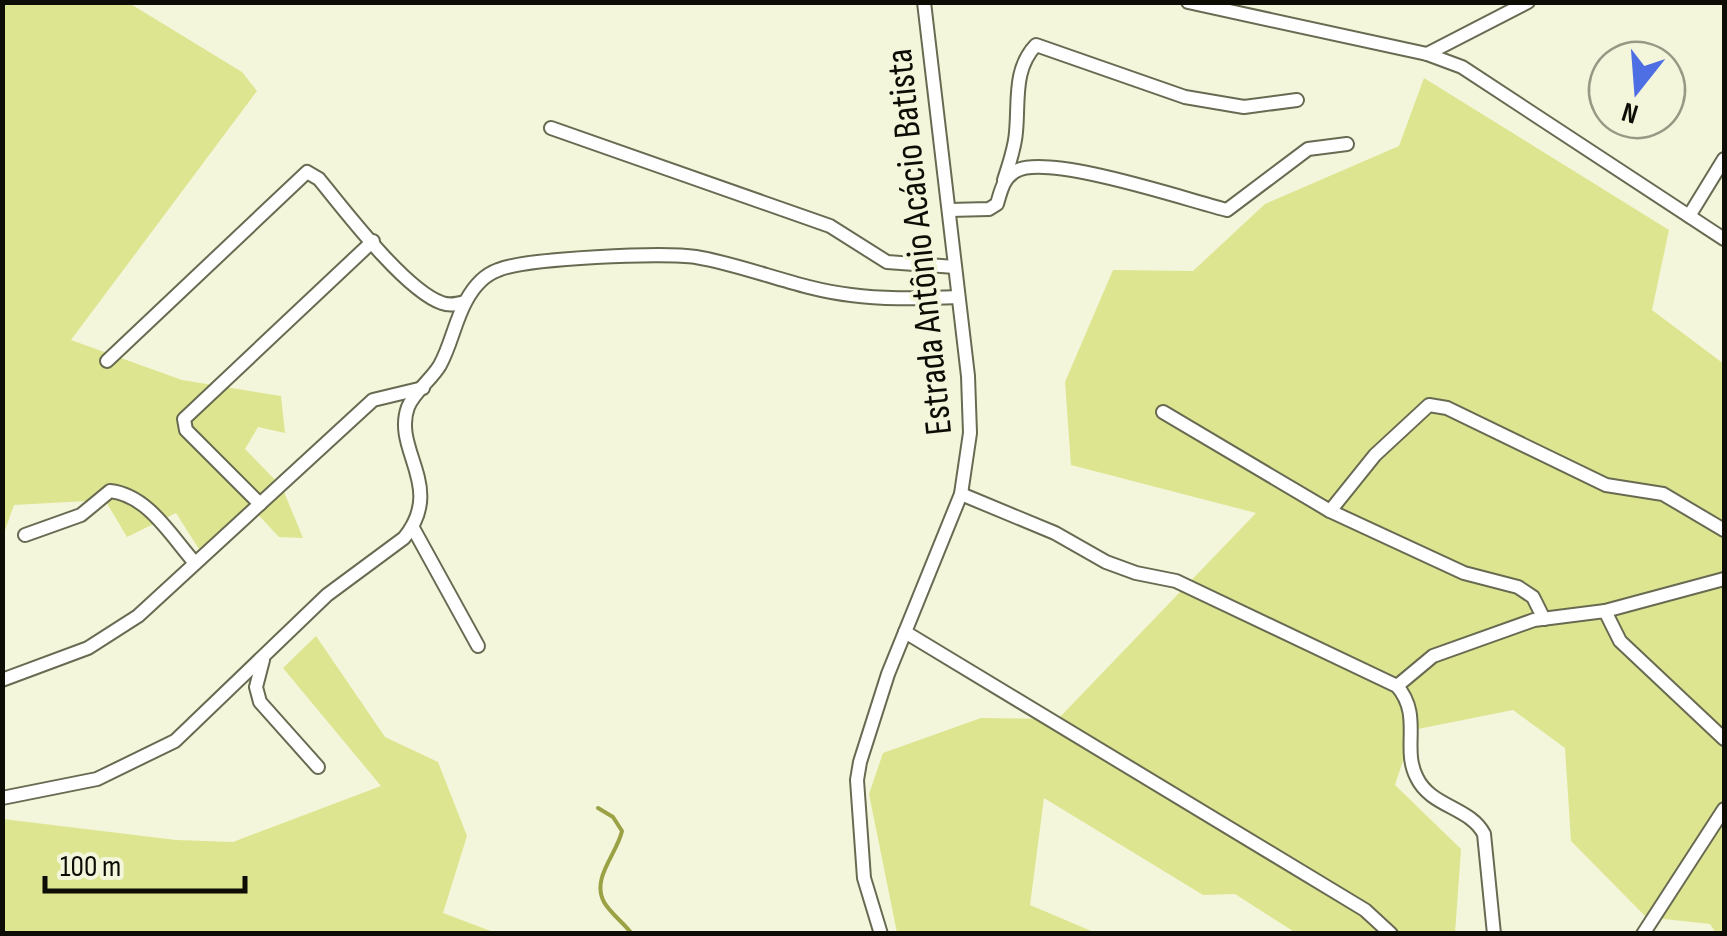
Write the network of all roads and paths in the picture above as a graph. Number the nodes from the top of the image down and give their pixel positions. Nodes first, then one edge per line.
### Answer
1 (924, 2) edge
2 (1188, 2) edge
3 (1528, 2) edge
4 (1218, 5) edge
5 (1427, 54) junction
6 (1298, 100) dead end
7 (551, 128) dead end
8 (1347, 144) dead end
9 (1724, 159) edge
10 (1004, 182) junction
11 (949, 210) junction
12 (1689, 216) junction
13 (1724, 239) edge
14 (373, 241) junction
15 (955, 267) junction
16 (958, 297) junction
17 (465, 302) junction
18 (107, 360) dead end
19 (422, 388) junction
20 (1164, 412) dead end
21 (961, 494) junction
22 (260, 504) junction
23 (1330, 511) junction
24 (413, 528) junction
25 (1724, 530) edge
26 (25, 536) dead end
27 (195, 563) junction
28 (1724, 579) edge
29 (1605, 611) junction
30 (1544, 619) junction
31 (905, 632) junction
32 (478, 646) dead end
33 (263, 657) junction
34 (2, 680) edge
35 (1397, 686) junction
36 (1724, 739) edge
37 (318, 767) dead end
38 (2, 798) edge
39 (1724, 809) edge
40 (881, 934) edge
41 (1391, 934) edge
42 (1494, 934) edge
43 (1643, 934) edge

1 - 11 street, Estrada Antônio Acácio Batista
2 - 4 street
3 - 5 street
4 - 5 street
5 - 12 street
6 - 10 street
7 - 15 street
8 - 10 street
9 - 12 street
10 - 11 street
11 - 15 street, Estrada Antônio Acácio Batista
12 - 13 street
14 - 17 street
14 - 18 street
14 - 22 street
15 - 16 street, Estrada Antônio Acácio Batista
16 - 17 street
16 - 21 street, Estrada Antônio Acácio Batista
17 - 19 street
19 - 22 street
19 - 24 street
20 - 23 street
21 - 31 street, Estrada Antônio Acácio Batista
21 - 35 street
22 - 27 street
23 - 25 street
23 - 30 street
24 - 32 street
24 - 33 street
26 - 27 street
27 - 34 street
28 - 29 street
29 - 30 street
29 - 36 street
30 - 35 street
31 - 40 street, Estrada Antônio Acácio Batista
31 - 41 street
33 - 37 street
33 - 38 street
35 - 42 street
39 - 43 street

